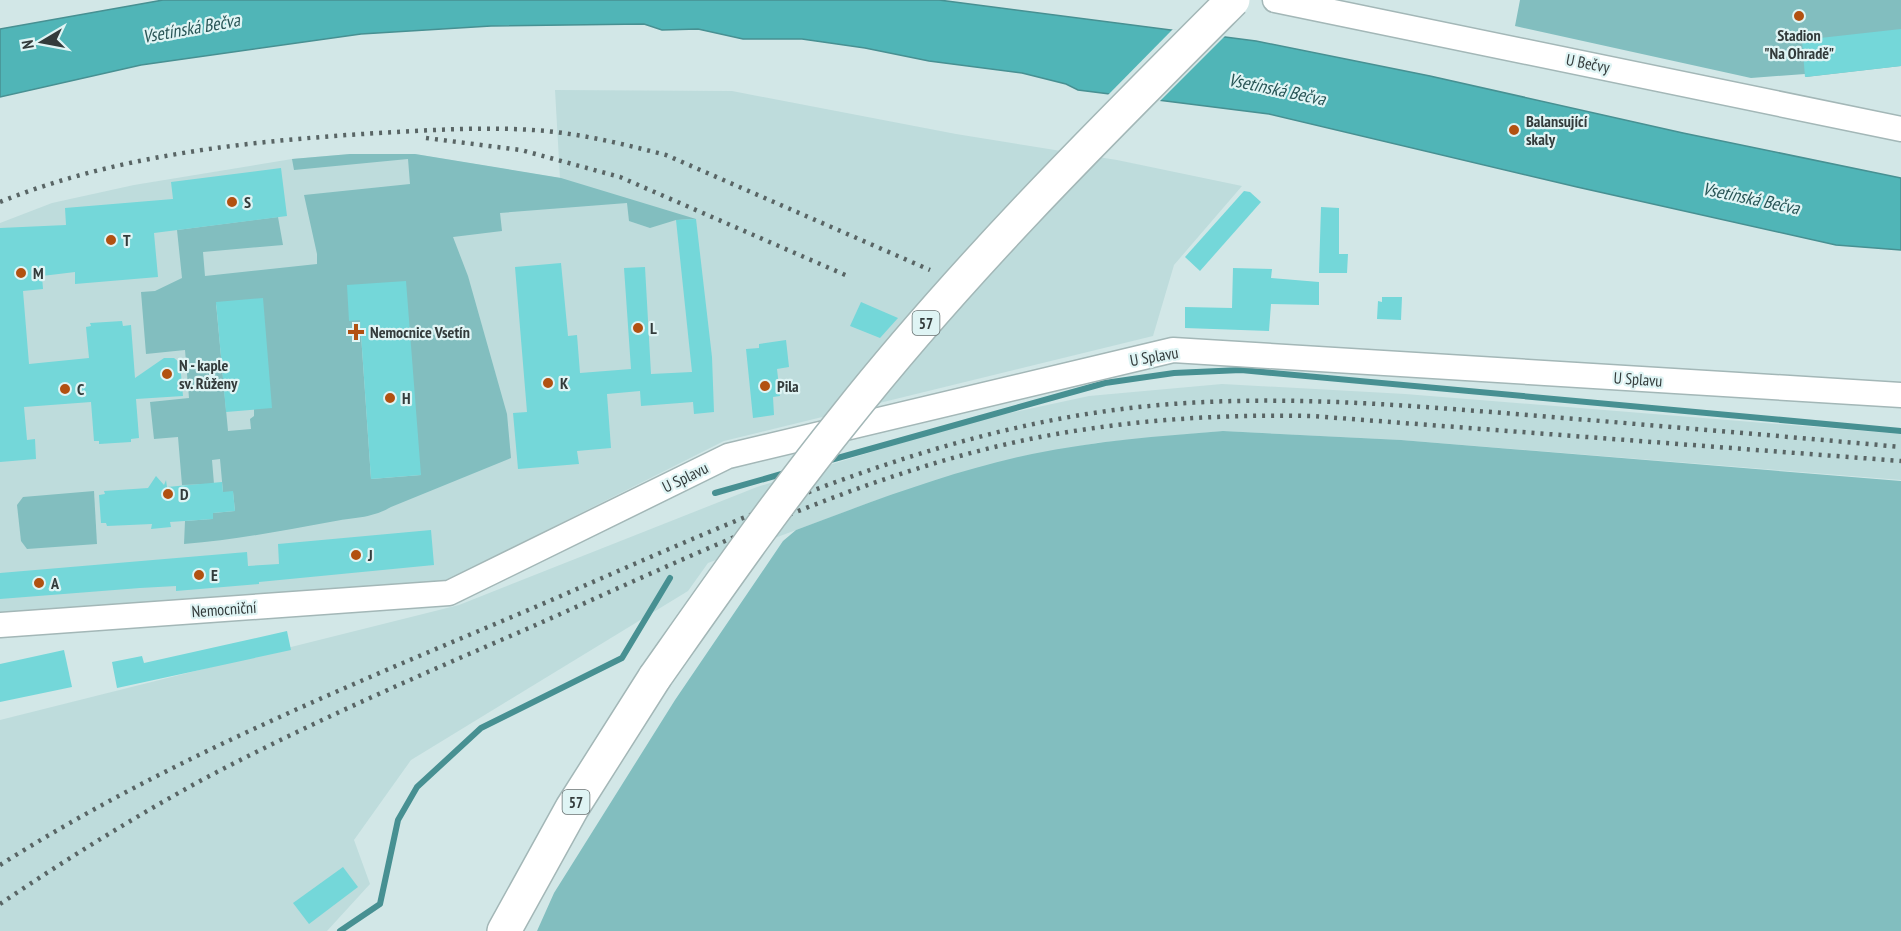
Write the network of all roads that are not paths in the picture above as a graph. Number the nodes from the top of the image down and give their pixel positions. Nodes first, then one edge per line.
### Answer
1 (1233, 0) edge
2 (1275, 0) edge
3 (1901, 129) edge
4 (1901, 395) edge
5 (449, 593) joint
6 (0, 625) edge
7 (504, 931) edge

1 - 7 main road, 57, bridge
2 - 3 street, U Bečvy
4 - 5 street, U Splavu
5 - 6 street, Nemocniční

